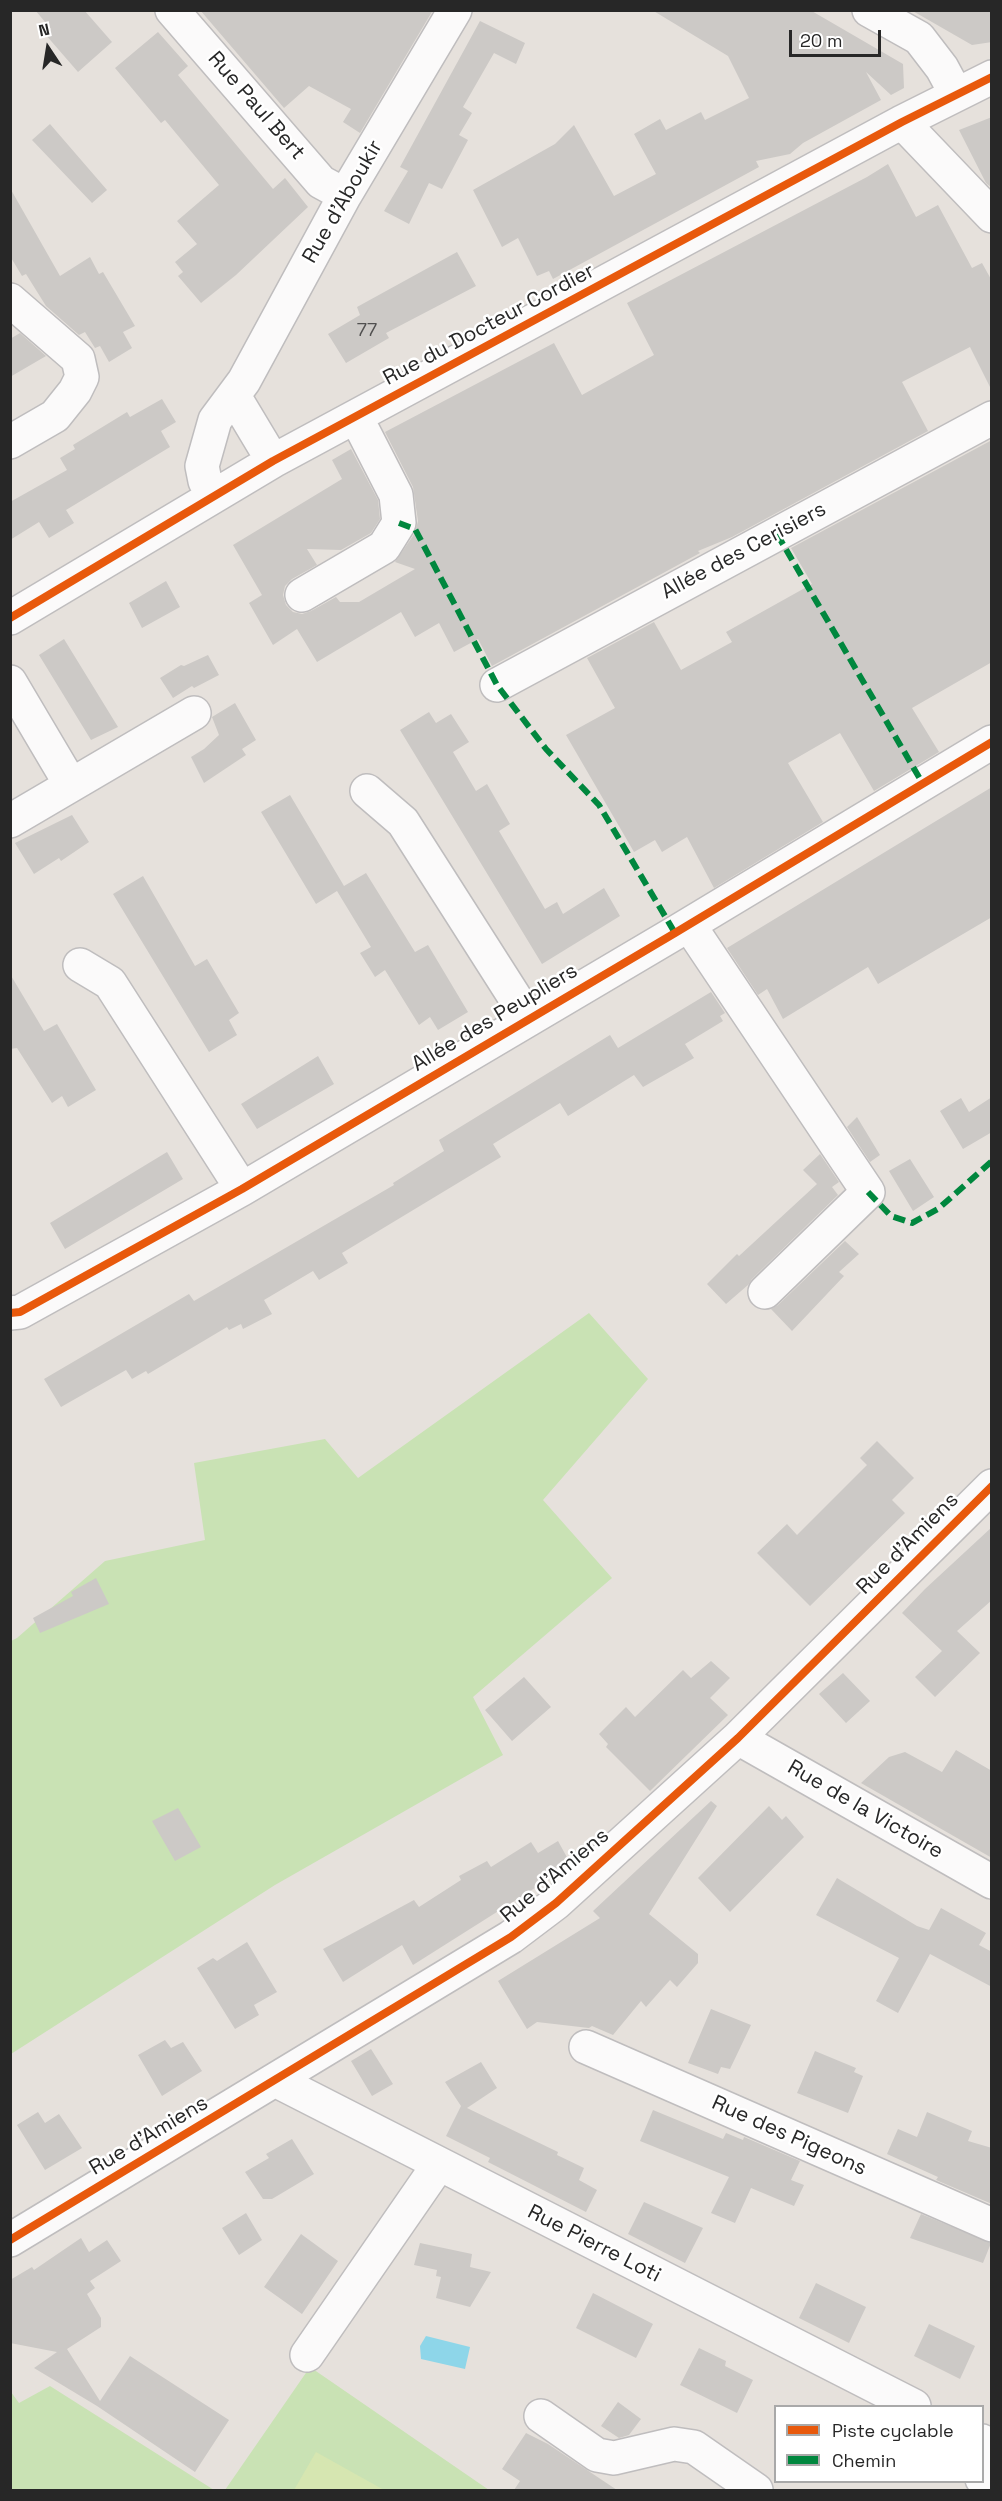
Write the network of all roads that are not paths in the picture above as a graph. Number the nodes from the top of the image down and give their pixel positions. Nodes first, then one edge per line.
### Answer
1 (172, 10) edge
2 (455, 10) edge
3 (869, 10) edge
4 (992, 77) edge
5 (956, 94) junction
6 (902, 122) junction
7 (345, 195) junction
8 (992, 216) edge
9 (16, 304) edge
10 (234, 396) junction
11 (356, 417) junction
12 (992, 418) edge
13 (10, 442) edge
14 (273, 461) junction
15 (213, 497) junction
16 (302, 595) dead end
17 (10, 618) edge
18 (10, 682) edge
19 (497, 685) dead end
20 (194, 713) dead end
21 (992, 742) edge
22 (71, 785) junction
23 (367, 790) dead end
24 (10, 821) edge
25 (689, 925) junction
26 (80, 964) dead end
27 (528, 1018) junction
28 (242, 1189) junction
29 (765, 1292) dead end
30 (10, 1313) edge
31 (991, 1487) edge
32 (738, 1738) junction
33 (992, 1882) edge
34 (586, 2047) dead end
35 (275, 2080) junction
36 (439, 2164) junction
37 (992, 2225) edge
38 (10, 2240) edge
39 (307, 2355) dead end
40 (912, 2405) edge
41 (541, 2416) dead end
42 (756, 2490) edge

1 - 7 street, Rue Paul Bert
2 - 7 street, Rue d'Aboukir
3 - 5 street
4 - 5 street, Rue du Docteur Cordier
5 - 6 street, Rue du Docteur Cordier
6 - 8 street
6 - 11 street, Rue du Docteur Cordier
7 - 10 street, Rue d'Aboukir
9 - 13 street
10 - 14 street
10 - 15 street, Rue d'Aboukir
11 - 14 street, Rue du Docteur Cordier
11 - 16 street
12 - 19 street, Allée des Cerisiers
14 - 15 street, Rue du Docteur Cordier
15 - 17 street, Rue du Docteur Cordier
18 - 22 street
20 - 22 street
21 - 25 street, Allée des Peupliers
22 - 24 street
23 - 27 street, Allée des Peupliers
25 - 27 street, Allée des Peupliers
25 - 29 street
26 - 28 street
27 - 28 street, Allée des Peupliers
28 - 30 street, Allée des Peupliers
31 - 32 street, Rue d'Amiens
32 - 33 street, Rue de la Victoire
32 - 35 street, Rue d'Amiens
34 - 37 street, Rue des Pigeons
35 - 36 street, Rue Pierre Loti
35 - 38 street, Rue d'Amiens
36 - 39 street
36 - 40 street, Rue Pierre Loti
41 - 42 street

